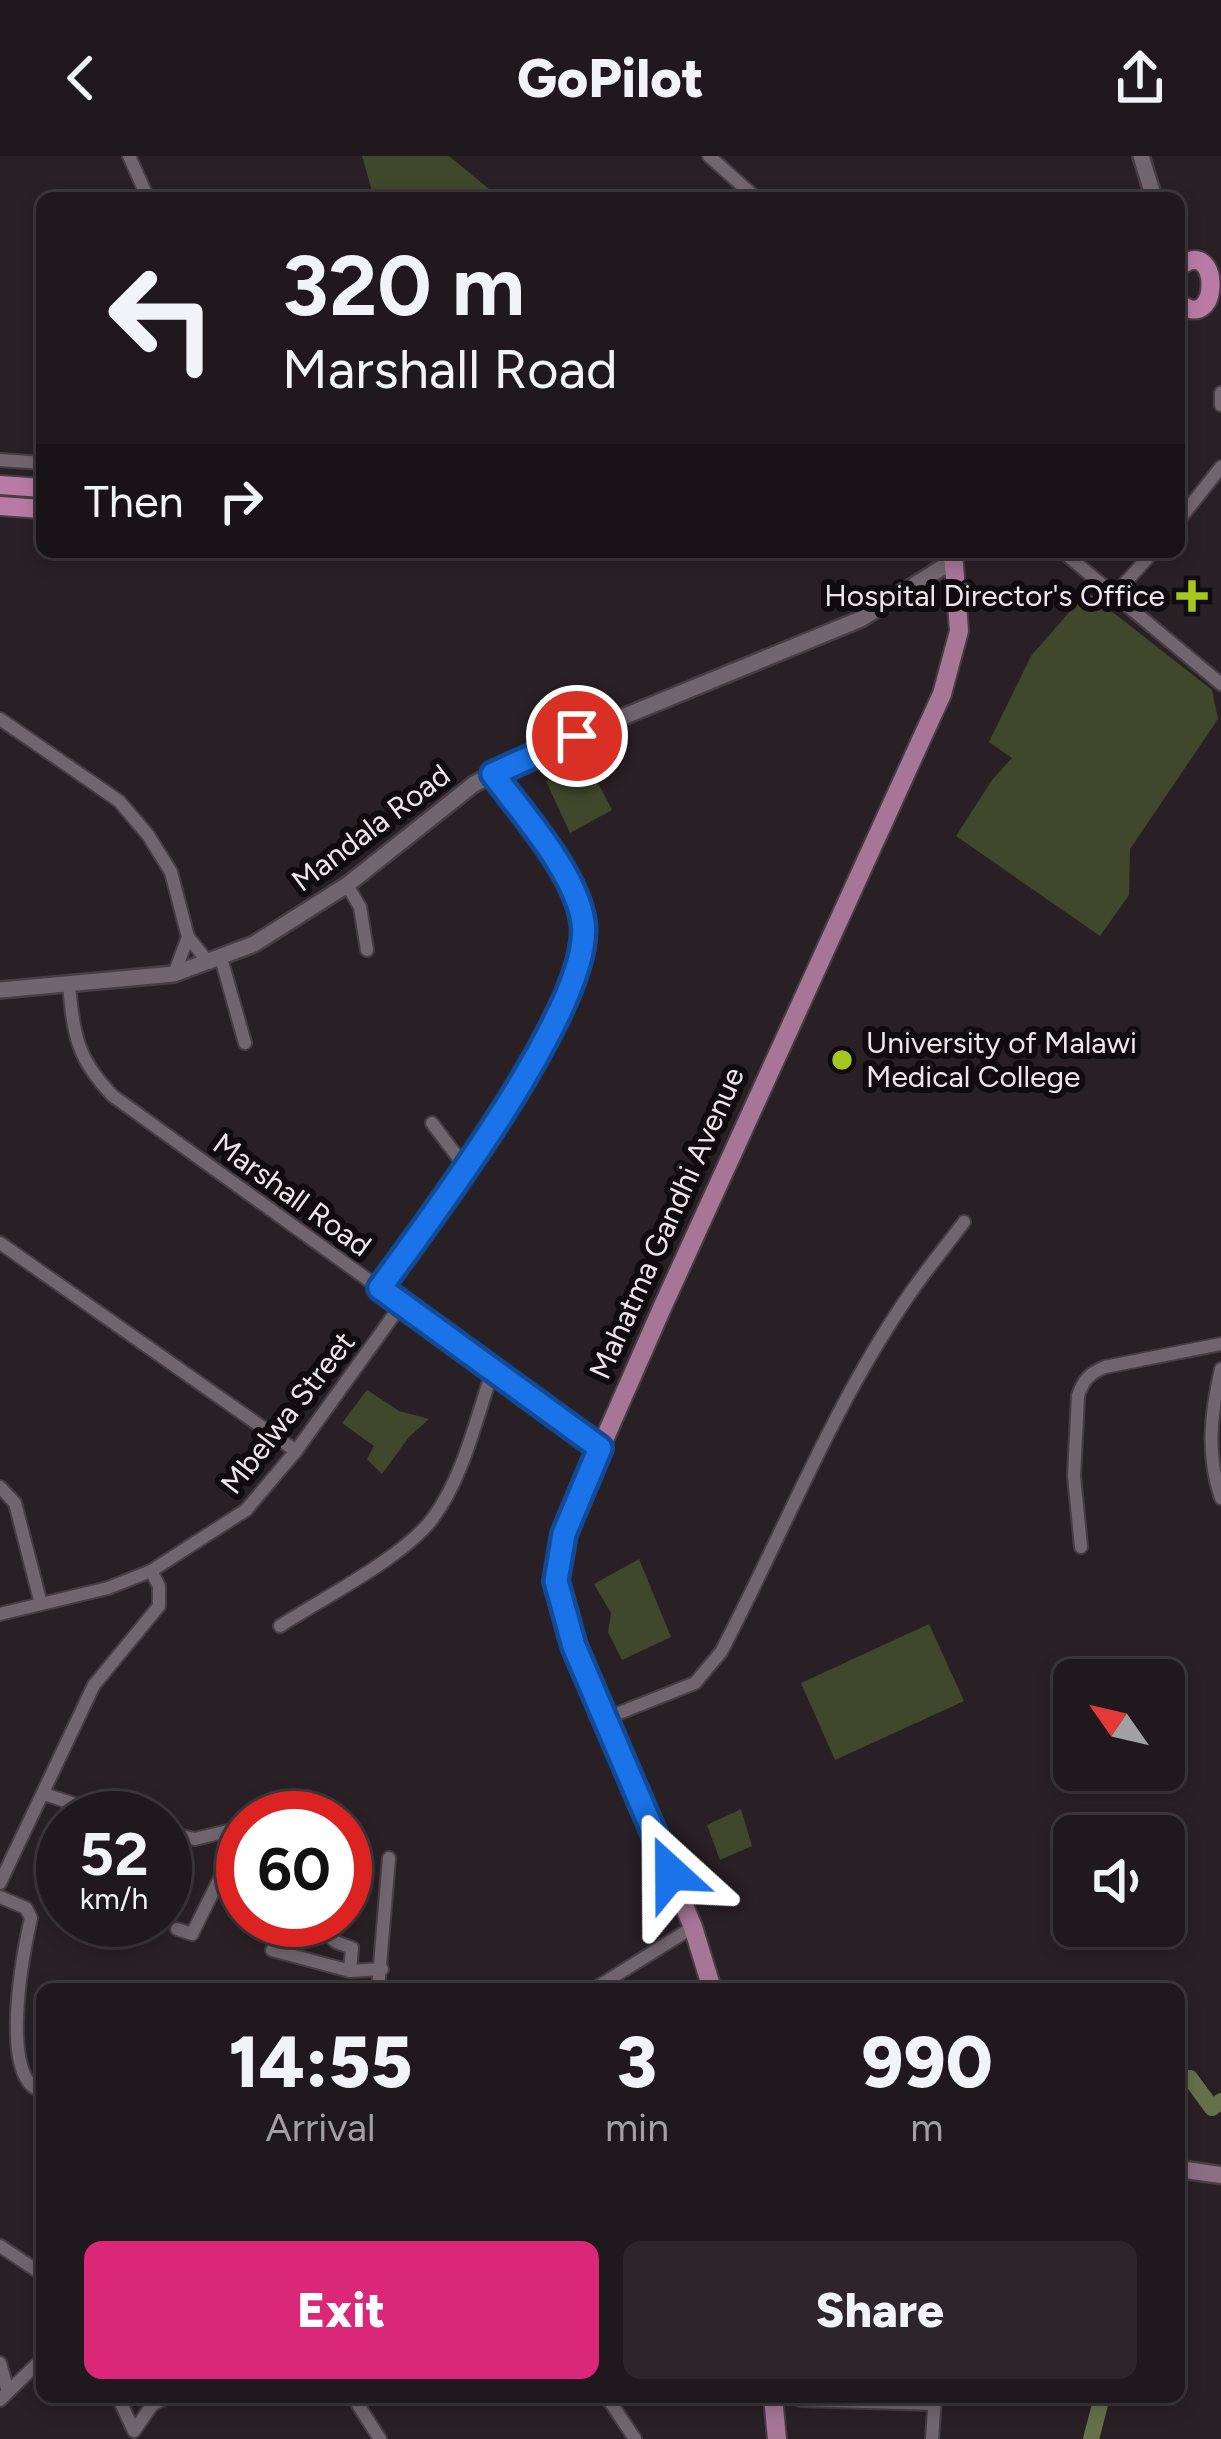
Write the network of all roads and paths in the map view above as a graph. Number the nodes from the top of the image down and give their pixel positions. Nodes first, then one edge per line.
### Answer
1 (129, 156) edge
2 (709, 156) edge
3 (1141, 156) edge
4 (145, 192) edge
5 (749, 192) edge
6 (1152, 192) edge
7 (1199, 260) edge
8 (1220, 291) edge
9 (1185, 311) edge
10 (1221, 393) edge
11 (1221, 405) edge
12 (0, 460) edge
13 (36, 463) edge
14 (1221, 466) edge
15 (0, 485) edge
16 (36, 488) edge
17 (0, 506) edge
18 (36, 508) edge
19 (1185, 512) edge
20 (951, 558) edge
21 (954, 558) edge
22 (1070, 558) edge
23 (1148, 558) edge
24 (1115, 594) junction
25 (1221, 684) edge
26 (0, 719) edge
27 (493, 774) junction
28 (347, 885) junction
29 (188, 938) junction
30 (367, 950) dead end
31 (215, 960) junction
32 (174, 974) junction
33 (69, 986) junction
34 (0, 990) edge
35 (245, 1043) dead end
36 (432, 1123) dead end
37 (466, 1168) junction
38 (964, 1222) dead end
39 (0, 1243) edge
40 (380, 1288) junction
41 (401, 1305) junction
42 (1221, 1344) edge
43 (1221, 1369) edge
44 (493, 1370) junction
45 (600, 1448) junction
46 (296, 1450) junction
47 (0, 1487) edge
48 (1221, 1498) edge
49 (1081, 1547) dead end
50 (151, 1571) junction
51 (41, 1604) junction
52 (0, 1614) edge
53 (280, 1626) dead end
54 (604, 1719) junction
55 (45, 1791) edge
56 (36, 1810) edge
57 (389, 1858) dead end
58 (0, 1883) edge
59 (216, 1886) edge
60 (0, 1897) edge
61 (693, 1927) junction
62 (192, 1934) edge
63 (349, 1947) edge
64 (272, 1950) dead end
65 (382, 1969) junction
66 (350, 1971) junction
67 (379, 1983) edge
68 (604, 1983) edge
69 (710, 1983) edge
70 (36, 2089) edge
71 (1185, 2170) edge
72 (1221, 2175) edge
73 (0, 2246) edge
74 (36, 2270) edge
75 (0, 2362) edge
76 (36, 2365) edge
77 (4, 2396) edge
78 (121, 2403) edge
79 (156, 2403) edge
80 (356, 2403) edge
81 (611, 2403) edge
82 (774, 2403) edge
83 (935, 2403) edge
84 (380, 2439) edge
85 (634, 2439) edge
86 (777, 2439) edge
87 (932, 2439) edge

1 - 4 street
2 - 5 street
3 - 6 street
7 - 8 highway
8 - 9 highway
10 - 11 street
12 - 13 street
14 - 19 street
15 - 16 highway
17 - 18 highway
20 - 27 street, Mandala Road
21 - 45 main road, Mahatma Gandhi Avenue
22 - 24 street
23 - 24 street
24 - 25 street
26 - 29 street
27 - 28 street, Mandala Road
27 - 37 street
28 - 30 street
28 - 31 street, Mandala Road
29 - 31 street
29 - 32 street
31 - 32 street, Mandala Road
31 - 35 street
32 - 33 street, Mandala Road
33 - 34 street, Mandala Road
33 - 40 street, Marshall Road
36 - 37 street
37 - 40 street
38 - 54 street
39 - 46 street
40 - 41 street, Marshall Road
41 - 44 street, Marshall Road
41 - 46 street, Mbelwa Street
42 - 49 street
43 - 48 street
44 - 45 street, Marshall Road
44 - 53 street
45 - 54 main road, Mahatma Gandhi Avenue
46 - 50 street, Mbelwa Street
47 - 51 street
50 - 51 street, Mbelwa Street
50 - 55 street
51 - 52 street, Mbelwa Street
54 - 61 main road, Mahatma Gandhi Avenue
56 - 58 street
57 - 65 street
59 - 62 street
60 - 70 street
61 - 68 street
61 - 69 main road, Mahatma Gandhi Avenue
63 - 66 street
64 - 66 street
65 - 66 street
65 - 67 street
71 - 72 main road
73 - 74 street
75 - 77 street
76 - 77 street
78 - 79 street
80 - 84 street
81 - 85 street
82 - 86 main road
83 - 87 street

